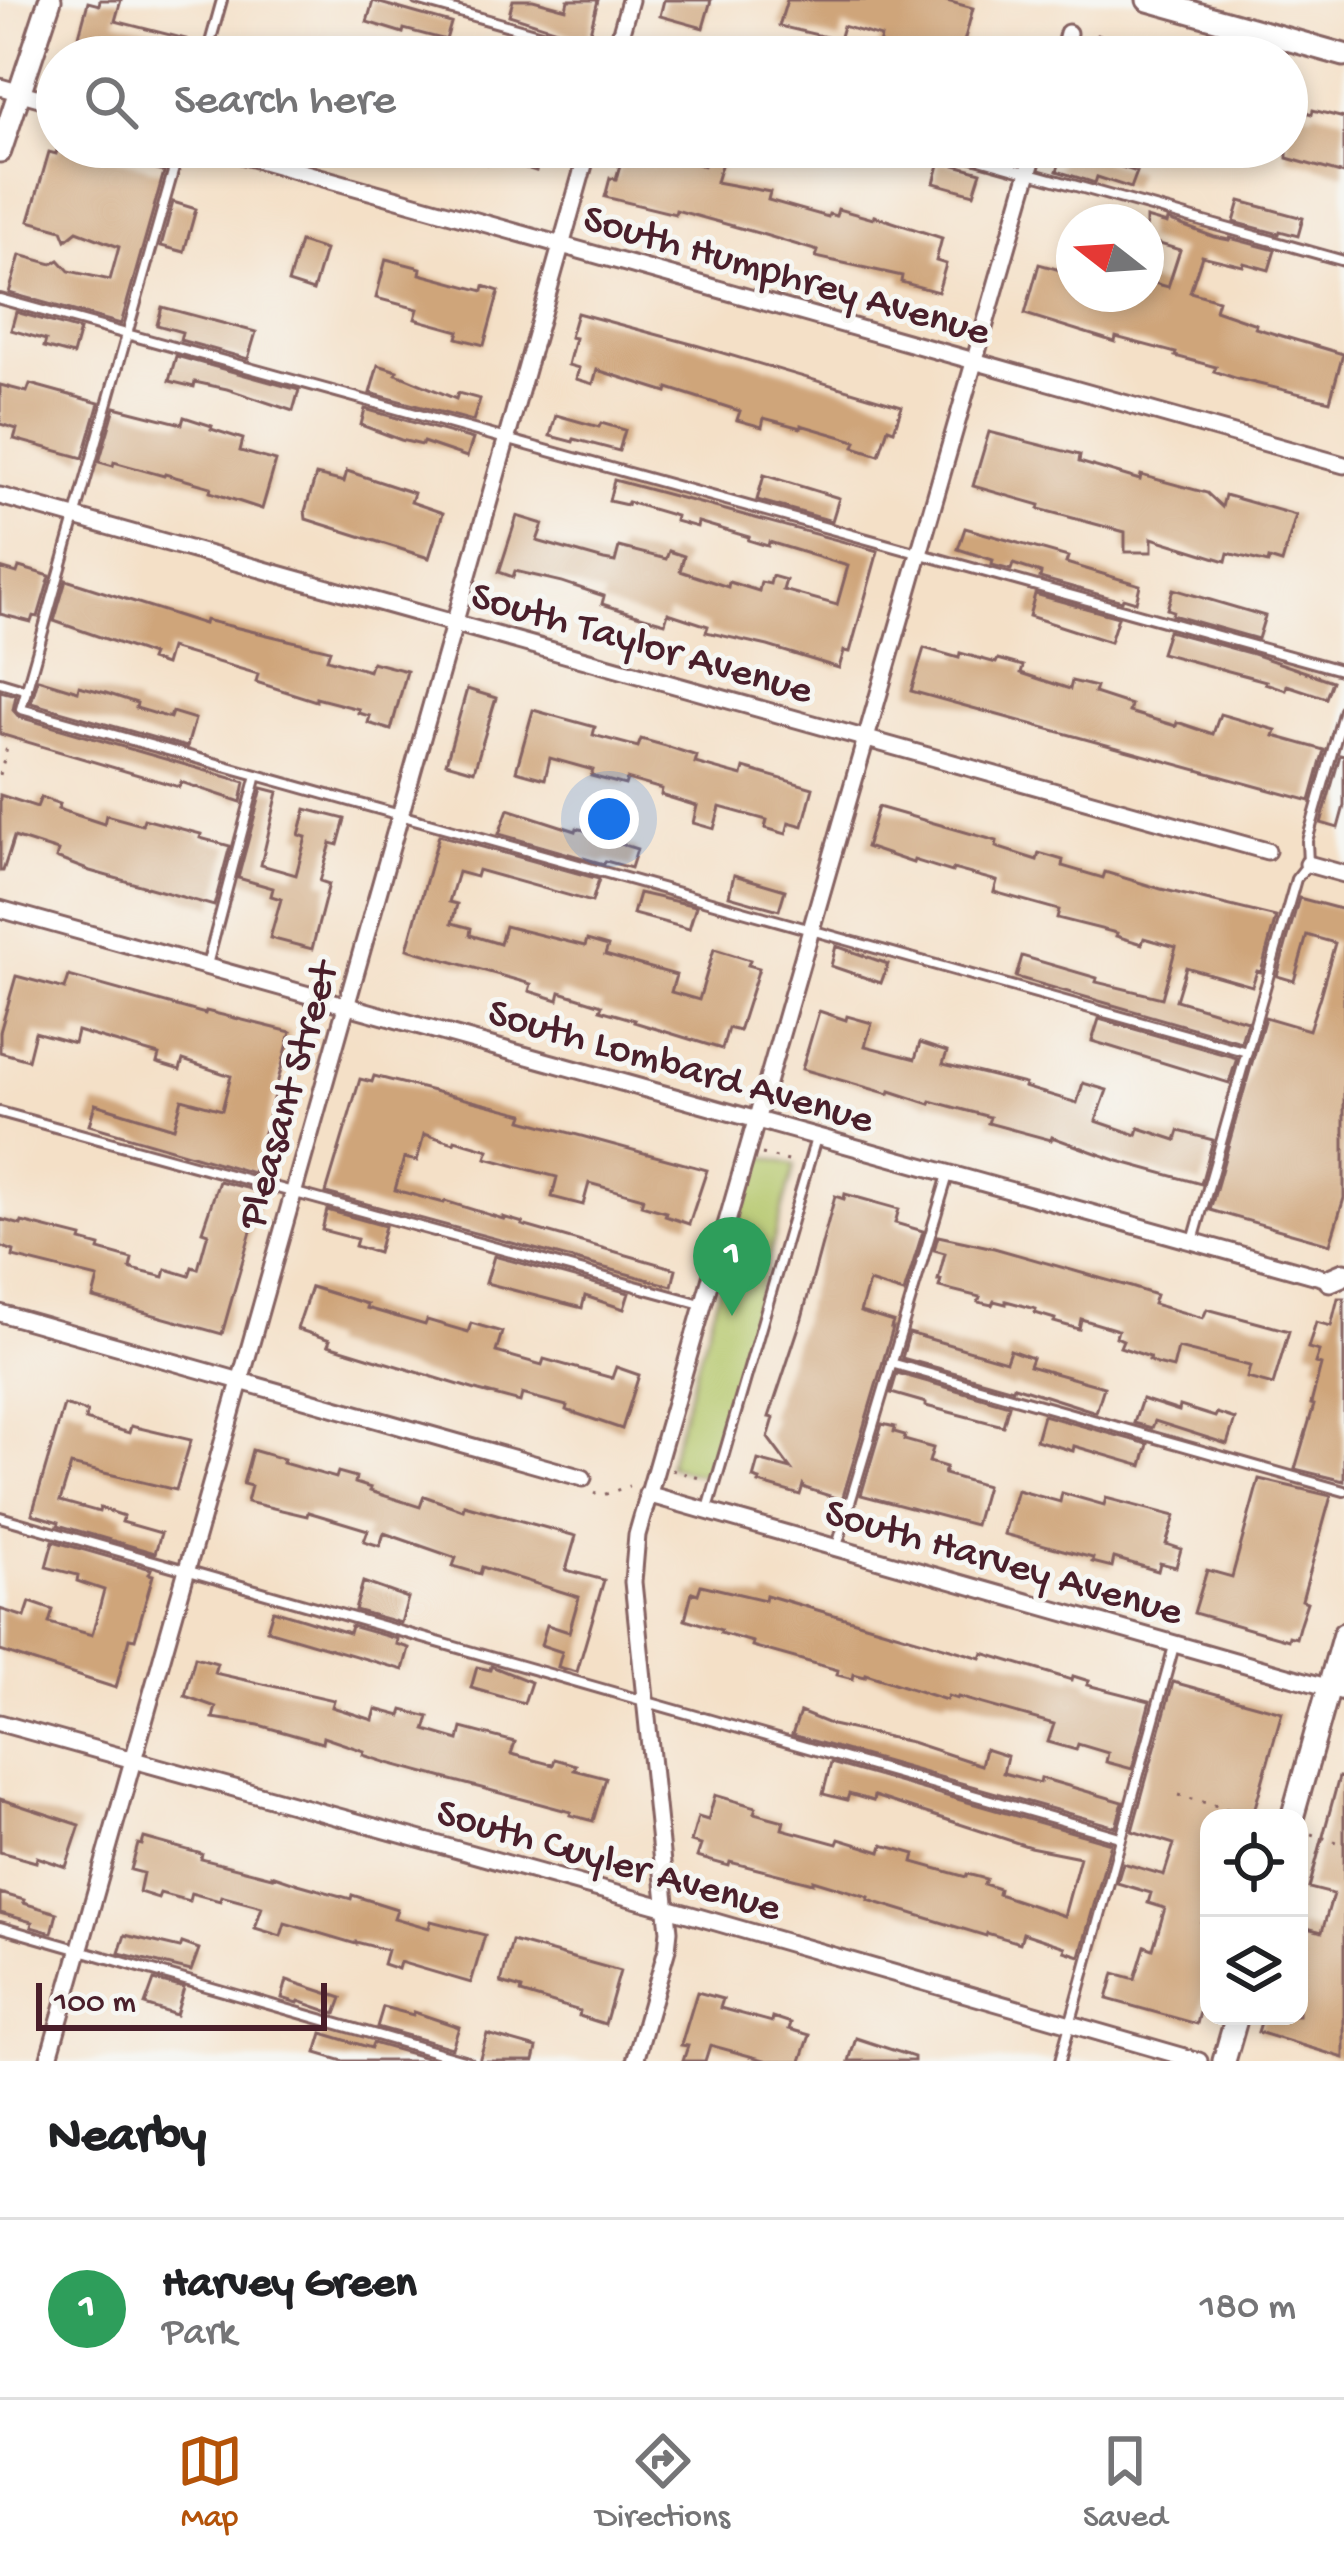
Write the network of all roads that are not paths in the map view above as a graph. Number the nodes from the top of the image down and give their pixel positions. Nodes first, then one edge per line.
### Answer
1 (50, 0) edge
2 (222, 0) edge
3 (417, 0) edge
4 (630, 0) edge
5 (1148, 0) edge
6 (1068, 33) dead end
7 (212, 36) edge
8 (543, 36) edge
9 (621, 36) edge
10 (1067, 36) edge
11 (1276, 36) edge
12 (1308, 45) edge
13 (1344, 55) edge
14 (5, 89) edge
15 (36, 97) edge
16 (0, 151) edge
17 (174, 168) edge
18 (288, 168) edge
19 (583, 168) edge
20 (1014, 168) edge
21 (1029, 168) edge
22 (1028, 172) junction
23 (561, 245) junction
24 (1344, 262) edge
25 (0, 299) edge
26 (127, 334) junction
27 (974, 361) junction
28 (506, 439) junction
29 (1344, 464) edge
30 (0, 496) edge
31 (76, 517) junction
32 (918, 554) junction
33 (454, 623) junction
34 (1344, 671) edge
35 (0, 682) edge
36 (27, 690) junction
37 (1344, 710) edge
38 (865, 739) junction
39 (257, 775) junction
40 (400, 815) junction
41 (1267, 851) dead end
42 (1308, 864) junction
43 (1344, 874) edge
44 (0, 909) edge
45 (809, 930) junction
46 (206, 967) junction
47 (345, 1006) junction
48 (1247, 1052) junction
49 (0, 1112) edge
50 (755, 1120) junction
51 (816, 1137) junction
52 (948, 1173) junction
53 (293, 1194) junction
54 (1193, 1241) junction
55 (1339, 1279) edge
56 (701, 1304) junction
57 (0, 1313) edge
58 (891, 1363) junction
59 (241, 1382) junction
60 (583, 1478) dead end
61 (640, 1489) junction
62 (1344, 1491) edge
63 (708, 1511) junction
64 (0, 1517) edge
65 (836, 1547) junction
66 (186, 1570) junction
67 (1344, 1634) edge
68 (1175, 1644) junction
69 (1336, 1690) edge
70 (645, 1700) junction
71 (0, 1723) edge
72 (132, 1760) junction
73 (1295, 1809) edge
74 (1120, 1837) junction
75 (667, 1908) junction
76 (0, 1927) edge
77 (79, 1949) junction
78 (1070, 2024) junction
79 (1234, 2025) edge
80 (48, 2061) edge
81 (467, 2061) edge
82 (635, 2061) edge
83 (1060, 2061) edge
84 (1199, 2061) edge
85 (1224, 2061) edge

1 - 14 street
2 - 7 lane
3 - 8 lane
4 - 9 street
5 - 11 street
6 - 10 street
12 - 13 street
14 - 15 street
14 - 16 street
17 - 26 lane
18 - 23 street, South Humphrey Avenue
19 - 23 street, Pleasant Street
20 - 22 lane
21 - 22 street
22 - 24 lane
22 - 27 street
23 - 27 street, South Humphrey Avenue
23 - 28 street, Pleasant Street
25 - 26 lane
26 - 28 lane
26 - 31 lane
27 - 29 street, South Humphrey Avenue
27 - 32 street
28 - 32 lane
28 - 33 street, Pleasant Street
30 - 31 street, South Taylor Avenue
31 - 33 street, South Taylor Avenue
31 - 36 lane
32 - 34 lane
32 - 38 street
33 - 38 street, South Taylor Avenue
33 - 40 street, Pleasant Street
35 - 36 lane
36 - 39 lane
37 - 42 lane
38 - 41 street, South Taylor Avenue
38 - 45 street
39 - 40 lane
39 - 46 lane
40 - 45 lane
40 - 47 street, Pleasant Street
42 - 43 street
42 - 48 lane
44 - 46 street, South Lombard Avenue
45 - 48 lane
45 - 50 street
46 - 47 street, South Lombard Avenue
47 - 50 street, South Lombard Avenue
47 - 53 street, Pleasant Street
48 - 54 lane
49 - 53 lane
50 - 51 street, South Lombard Avenue
50 - 56 street
51 - 52 street, South Lombard Avenue
51 - 63 lane
52 - 54 street, South Lombard Avenue
52 - 58 lane
53 - 56 lane
53 - 59 street, Pleasant Street
54 - 55 street, South Lombard Avenue
56 - 61 street
57 - 59 street
58 - 62 lane
58 - 65 lane
59 - 60 street
59 - 66 street, Pleasant Street
61 - 63 street, South Harvey Avenue
61 - 70 street
63 - 65 street, South Harvey Avenue
64 - 66 lane
65 - 68 street, South Harvey Avenue
66 - 70 lane
66 - 72 street, Pleasant Street
67 - 69 street
68 - 69 street, South Harvey Avenue
68 - 74 lane
69 - 73 street
70 - 74 lane
70 - 75 street
71 - 72 street, South Cuyler Avenue
72 - 75 street, South Cuyler Avenue
72 - 77 street, Pleasant Street
74 - 78 lane
75 - 78 street, South Cuyler Avenue
75 - 82 street
76 - 77 lane
77 - 80 street, Pleasant Street
77 - 81 lane
78 - 83 lane
78 - 84 street, South Cuyler Avenue
79 - 85 street

